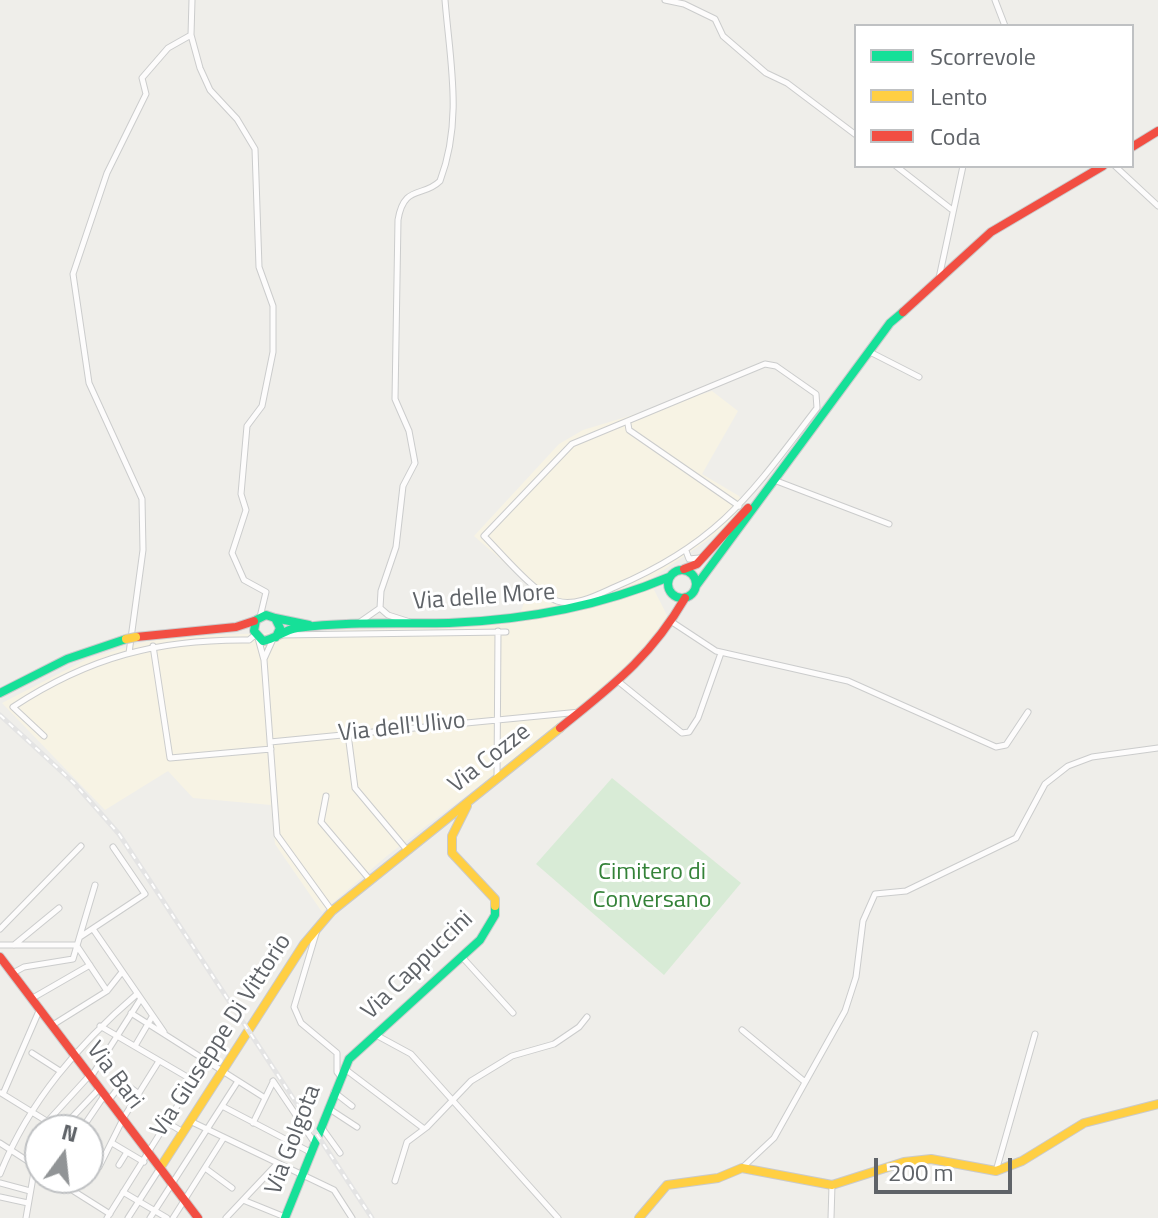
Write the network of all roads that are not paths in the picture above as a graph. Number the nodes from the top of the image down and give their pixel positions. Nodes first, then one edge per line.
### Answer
1 (192, 0) edge
2 (445, 0) edge
3 (665, 0) edge
4 (995, 0) edge
5 (1004, 24) edge
6 (191, 35) junction
7 (1158, 131) edge
8 (854, 133) edge
9 (1134, 146) edge
10 (899, 168) edge
11 (962, 168) edge
12 (1100, 168) edge
13 (1117, 168) edge
14 (1158, 206) edge
15 (951, 209) junction
16 (939, 279) junction
17 (867, 350) junction
18 (919, 377) dead end
19 (628, 424) junction
20 (773, 480) junction
21 (739, 506) junction
22 (889, 524) dead end
23 (734, 525) junction
24 (686, 551) junction
25 (659, 568) junction
26 (684, 569) junction
27 (669, 577) junction
28 (658, 583) junction
29 (696, 586) junction
30 (648, 589) junction
31 (676, 595) junction
32 (265, 604) junction
33 (380, 608) junction
34 (274, 617) junction
35 (258, 618) junction
36 (674, 618) junction
37 (411, 623) junction
38 (356, 625) junction
39 (319, 626) junction
40 (236, 627) junction
41 (498, 631) junction
42 (506, 632) dead end
43 (255, 635) junction
44 (276, 637) junction
45 (153, 646) junction
46 (129, 653) junction
47 (721, 653) junction
48 (264, 660) junction
49 (619, 682) junction
50 (0, 693) edge
51 (581, 712) junction
52 (1028, 712) dead end
53 (498, 719) junction
54 (348, 734) junction
55 (44, 736) dead end
56 (270, 742) junction
57 (1158, 748) edge
58 (271, 749) junction
59 (497, 779) junction
60 (326, 796) dead end
61 (470, 800) junction
62 (81, 846) dead end
63 (113, 847) dead end
64 (407, 850) junction
65 (370, 880) junction
66 (95, 885) dead end
67 (59, 908) dead end
68 (332, 911) junction
69 (319, 926) junction
70 (0, 929) edge
71 (93, 929) junction
72 (80, 937) junction
73 (0, 945) edge
74 (14, 945) junction
75 (76, 945) junction
76 (0, 957) edge
77 (463, 958) junction
78 (90, 965) junction
79 (122, 972) junction
80 (12, 974) junction
81 (107, 991) junction
82 (138, 997) junction
83 (31, 999) junction
84 (39, 1011) junction
85 (131, 1013) junction
86 (513, 1013) dead end
87 (152, 1017) junction
88 (587, 1017) dead end
89 (148, 1024) junction
90 (51, 1026) junction
91 (100, 1026) junction
92 (742, 1030) dead end
93 (1035, 1034) dead end
94 (376, 1035) junction
95 (117, 1036) junction
96 (167, 1036) junction
97 (135, 1046) junction
98 (32, 1053) dead end
99 (72, 1053) junction
100 (206, 1060) junction
101 (159, 1061) junction
102 (60, 1071) junction
103 (223, 1071) junction
104 (343, 1072) junction
105 (90, 1077) junction
106 (194, 1081) junction
107 (238, 1081) junction
108 (805, 1082) junction
109 (333, 1092) junction
110 (1, 1093) edge
111 (139, 1094) junction
112 (104, 1095) junction
113 (265, 1098) junction
114 (453, 1101) junction
115 (1158, 1104) edge
116 (222, 1106) junction
117 (352, 1106) dead end
118 (328, 1108) junction
119 (32, 1113) junction
120 (55, 1114) edge
121 (81, 1114) edge
122 (92, 1114) edge
123 (124, 1121) junction
124 (190, 1121) junction
125 (168, 1123) junction
126 (253, 1123) junction
127 (320, 1125) junction
128 (357, 1127) dead end
129 (423, 1128) junction
130 (206, 1131) junction
131 (183, 1132) junction
132 (223, 1139) junction
133 (314, 1142) junction
134 (0, 1143) edge
135 (112, 1143) junction
136 (10, 1149) junction
137 (127, 1152) junction
138 (310, 1152) junction
139 (340, 1153) dead end
140 (24, 1158) edge
141 (104, 1158) edge
142 (146, 1158) junction
143 (119, 1165) dead end
144 (276, 1165) junction
145 (160, 1168) junction
146 (205, 1168) junction
147 (742, 1168) junction
148 (996, 1171) junction
149 (0, 1174) edge
150 (300, 1177) junction
151 (395, 1181) dead end
152 (0, 1183) edge
153 (172, 1184) junction
154 (832, 1185) junction
155 (232, 1188) dead end
156 (24, 1189) edge
157 (123, 1191) junction
158 (30, 1194) edge
159 (79, 1194) edge
160 (0, 1197) edge
161 (243, 1200) junction
162 (139, 1201) junction
163 (184, 1201) junction
164 (28, 1203) junction
165 (155, 1210) junction
166 (110, 1213) edge
167 (195, 1217) edge
168 (26, 1218) edge
169 (129, 1218) edge
170 (150, 1218) edge
171 (170, 1218) edge
172 (226, 1218) edge
173 (285, 1218) edge
174 (352, 1218) edge
175 (558, 1218) edge
176 (639, 1218) edge
177 (831, 1218) edge

1 - 6 street
2 - 33 street
3 - 8 street
4 - 5 street
6 - 32 street
6 - 46 street
7 - 9 main road
10 - 15 street
11 - 15 street
12 - 16 main road
13 - 14 street
15 - 16 street
16 - 17 main road
17 - 18 street
17 - 20 main road
19 - 21 street
19 - 21 street
19 - 25 street
20 - 22 street
20 - 23 main road
20 - 29 main road
21 - 24 street
23 - 24 street
23 - 26 main road
24 - 25 street
25 - 27 street
25 - 28 street
26 - 27 main road
26 - 29 main road
27 - 28 main road
27 - 31 main road
28 - 30 main road
29 - 31 main road
30 - 31 main road
30 - 37 main road, Via delle More
31 - 36 main road
32 - 34 street
32 - 35 street
33 - 37 street
33 - 38 street
34 - 35 main road
34 - 39 main road
34 - 44 main road
35 - 40 main road
35 - 43 main road
36 - 47 street
36 - 49 main road, Via Cozze
37 - 38 main road, Via delle More
38 - 39 main road, Via delle More
39 - 44 main road
40 - 43 main road
40 - 50 main road
41 - 42 street
41 - 44 street
41 - 53 street
43 - 44 main road
43 - 45 street
43 - 48 street
44 - 48 street
45 - 46 street
45 - 58 street
46 - 55 street
47 - 49 street
47 - 52 street
48 - 56 street
49 - 51 main road, Via Cozze
51 - 53 street, Via dell'Ulivo
51 - 59 main road, Via Cozze
53 - 54 street, Via dell'Ulivo
53 - 59 street
54 - 56 street, Via dell'Ulivo
54 - 64 street
56 - 58 street
57 - 108 street
58 - 68 street
59 - 61 main road, Via Cozze
60 - 65 street
61 - 64 main road, Via Cozze
61 - 77 main road, Via Cappuccini
62 - 70 street
63 - 71 street
64 - 65 main road, Via Cozze
65 - 68 main road, Via Cozze
66 - 72 street
67 - 74 street
68 - 69 main road, Via Cozze
69 - 103 main road, Via Giuseppe Di Vittorio
69 - 104 street
71 - 72 street
71 - 79 street
72 - 75 street
73 - 74 street
74 - 75 street
75 - 78 street
75 - 80 street
76 - 80 main road, Via Bari
77 - 86 street
77 - 94 main road, Via Cappuccini
78 - 81 street
78 - 83 street
79 - 81 street
79 - 82 street
80 - 83 main road, Via Bari
81 - 90 street
82 - 85 street
82 - 87 street
82 - 91 street
83 - 84 main road, Via Bari
84 - 90 main road, Via Bari
84 - 110 street
85 - 89 street
85 - 95 street
87 - 89 street
87 - 96 street
88 - 114 street
89 - 96 street
89 - 97 street
90 - 99 main road, Via Bari
91 - 95 street
91 - 99 street
92 - 108 street
93 - 148 street
94 - 104 main road, Via Cappuccini
94 - 114 street
95 - 97 street
95 - 105 street
96 - 100 street
97 - 101 street
98 - 102 street
99 - 102 street
99 - 105 main road, Via Bari
100 - 103 street
100 - 106 street
101 - 106 street
101 - 111 street
102 - 119 street
103 - 107 street
103 - 124 main road, Via Giuseppe Di Vittorio
104 - 109 main road, Via Golgota
104 - 129 street
105 - 112 main road, Via Bari
105 - 120 street
106 - 125 street
107 - 113 street
107 - 116 street
108 - 147 street
109 - 117 street
109 - 118 main road, Via Golgota
110 - 119 street
111 - 112 street
111 - 123 street
112 - 121 street
112 - 122 street
112 - 123 main road, Via Bari
113 - 126 street
113 - 133 street
114 - 129 street
114 - 175 street
115 - 148 main road
116 - 126 street
116 - 130 street
118 - 127 main road, Via Golgota
118 - 128 street
119 - 136 street
123 - 135 street
123 - 142 main road, Via Bari
124 - 130 street
124 - 131 main road, Via Giuseppe Di Vittorio
125 - 131 street
125 - 142 street
126 - 138 street
127 - 133 main road, Via Golgota
127 - 139 street
129 - 151 street
130 - 132 street
130 - 153 street
131 - 145 main road, Via Giuseppe Di Vittorio
132 - 144 street
132 - 146 street
133 - 138 main road, Via Golgota
134 - 136 street
135 - 137 street
135 - 141 street
136 - 140 street
136 - 149 street
137 - 142 street
137 - 143 street
138 - 150 main road, Via Golgota
142 - 145 main road, Via Bari
142 - 157 street
144 - 150 street
144 - 161 street
145 - 153 main road, Via Bari
145 - 162 street
146 - 155 street
146 - 163 street
147 - 154 main road
147 - 176 main road
148 - 154 main road
150 - 173 main road, Via Golgota
150 - 174 street
152 - 156 street
153 - 163 main road, Via Bari
153 - 165 street
154 - 177 street
157 - 162 street
157 - 166 street
158 - 164 street
159 - 166 street
160 - 164 street
161 - 172 street
161 - 173 street
162 - 165 street
162 - 169 street
163 - 167 main road, Via Bari
163 - 171 street
164 - 168 street
165 - 170 street
165 - 171 street
166 - 169 street

